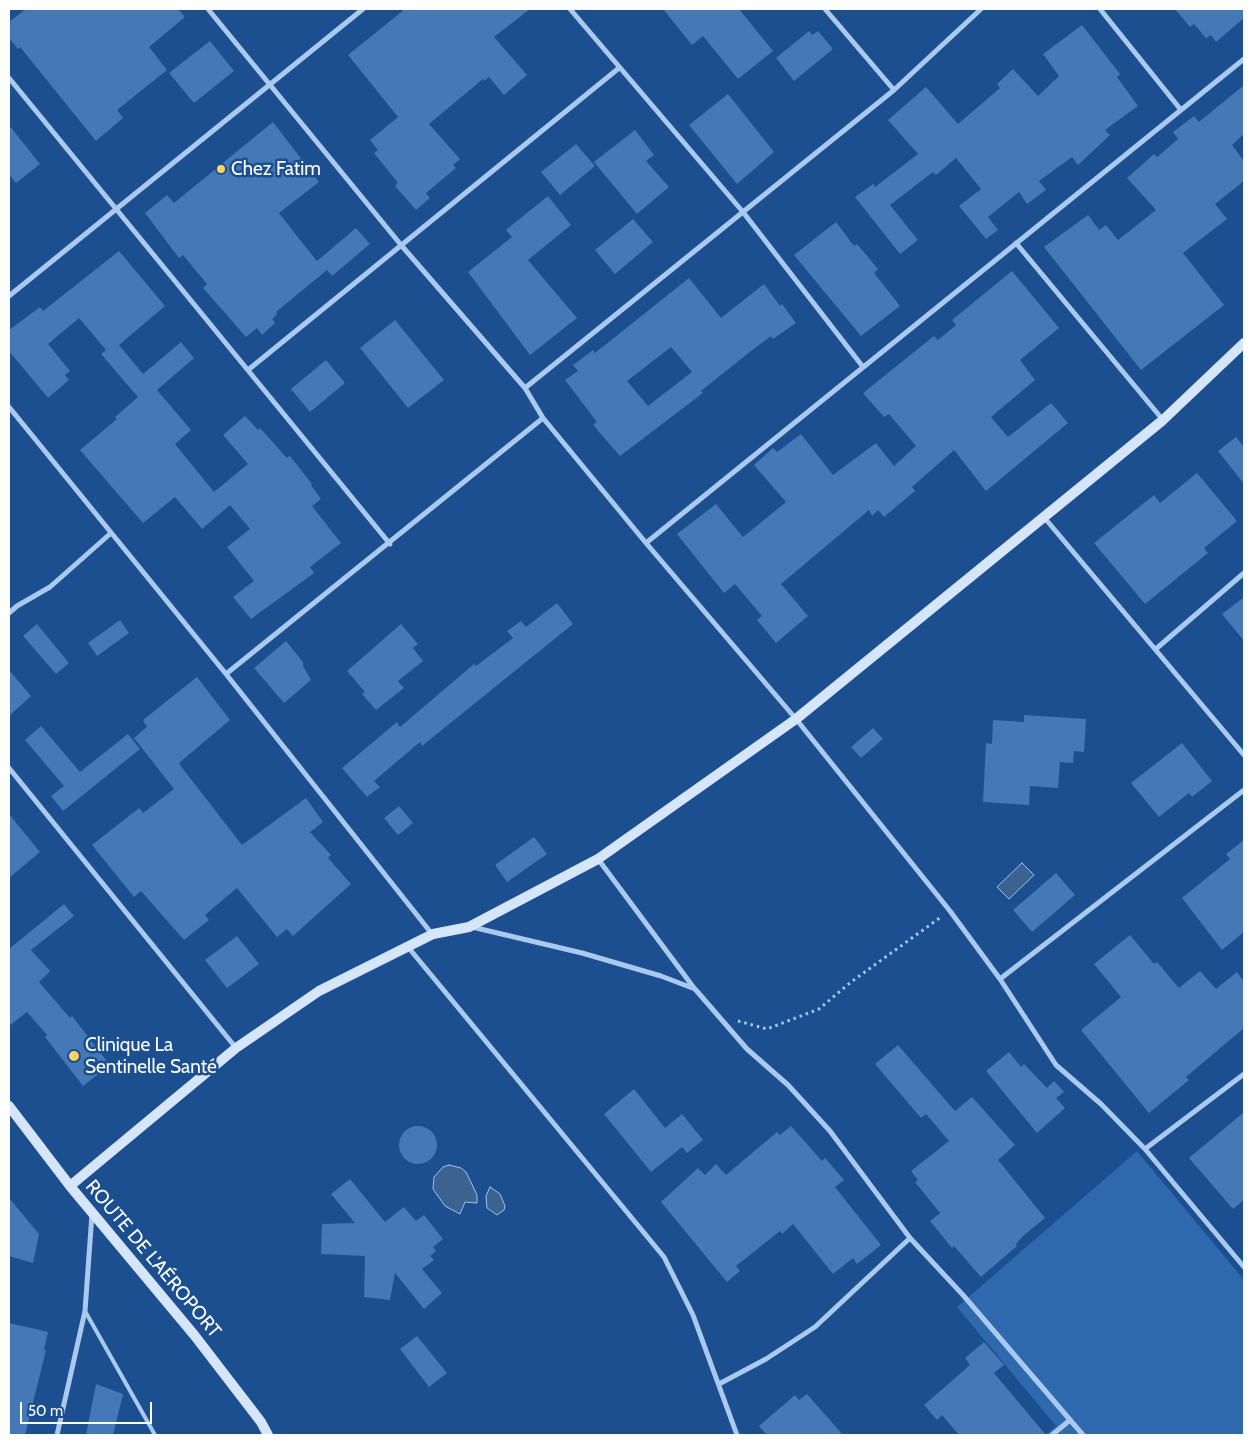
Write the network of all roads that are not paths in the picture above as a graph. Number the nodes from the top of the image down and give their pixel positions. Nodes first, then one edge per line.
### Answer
1 (208, 9) edge
2 (363, 9) edge
3 (570, 9) edge
4 (825, 9) edge
5 (981, 9) edge
6 (1100, 9) edge
7 (1244, 59) edge
8 (619, 68) junction
9 (9, 78) edge
10 (270, 84) junction
11 (894, 90) junction
12 (1181, 110) junction
13 (117, 210) junction
14 (743, 212) junction
15 (1016, 243) junction
16 (401, 245) junction
17 (9, 296) edge
18 (1244, 343) edge
19 (863, 367) junction
20 (248, 370) junction
21 (525, 388) junction
22 (9, 407) edge
23 (543, 418) junction
24 (1163, 420) junction
25 (1043, 516) junction
26 (111, 533) junction
27 (646, 543) junction
28 (390, 544) junction
29 (1244, 573) edge
30 (9, 614) edge
31 (1157, 648) junction
32 (226, 674) junction
33 (796, 718) junction
34 (1244, 755) edge
35 (9, 768) edge
36 (1244, 790) edge
37 (598, 859) junction
38 (469, 927) junction
39 (432, 934) junction
40 (408, 947) junction
41 (1000, 979) junction
42 (695, 989) junction
43 (236, 1048) junction
44 (1244, 1074) edge
45 (9, 1106) edge
46 (1145, 1149) junction
47 (70, 1186) junction
48 (92, 1212) junction
49 (910, 1238) junction
50 (1244, 1267) edge
51 (86, 1310) junction
52 (719, 1384) junction
53 (1070, 1420) junction
54 (57, 1435) edge
55 (155, 1435) edge
56 (268, 1435) edge
57 (737, 1435) edge
58 (1052, 1435) edge
59 (1083, 1435) edge

1 - 10 street
2 - 10 street
3 - 8 street
4 - 11 street
5 - 11 street
6 - 12 street
7 - 12 street
8 - 14 street
8 - 16 street
9 - 13 street
10 - 13 street
10 - 16 street
11 - 14 street
12 - 15 street
13 - 17 street
13 - 20 street
14 - 19 street
14 - 21 street
15 - 19 street
15 - 24 street
16 - 20 street
16 - 21 street
18 - 24 street
19 - 27 street
20 - 28 street
21 - 23 street
22 - 26 street
23 - 27 street
23 - 28 street
24 - 25 street
25 - 31 street
25 - 33 street
26 - 30 street
26 - 32 street
27 - 33 street
28 - 32 street
29 - 31 street
31 - 34 street
32 - 39 street
33 - 37 street
33 - 41 street
35 - 43 street
36 - 41 street
37 - 38 street
37 - 42 street
38 - 39 street
38 - 42 street
39 - 40 street
40 - 43 street
40 - 52 street
41 - 46 street
42 - 49 street
43 - 47 street
44 - 46 street
45 - 47 street, ROUTE DE L'AÉROPORT
46 - 50 street
47 - 48 street, ROUTE DE L'AÉROPORT
48 - 51 street
48 - 56 street, ROUTE DE L'AÉROPORT
49 - 52 street
49 - 53 street
51 - 54 street
51 - 55 lane
52 - 57 street
53 - 58 street
53 - 59 street

